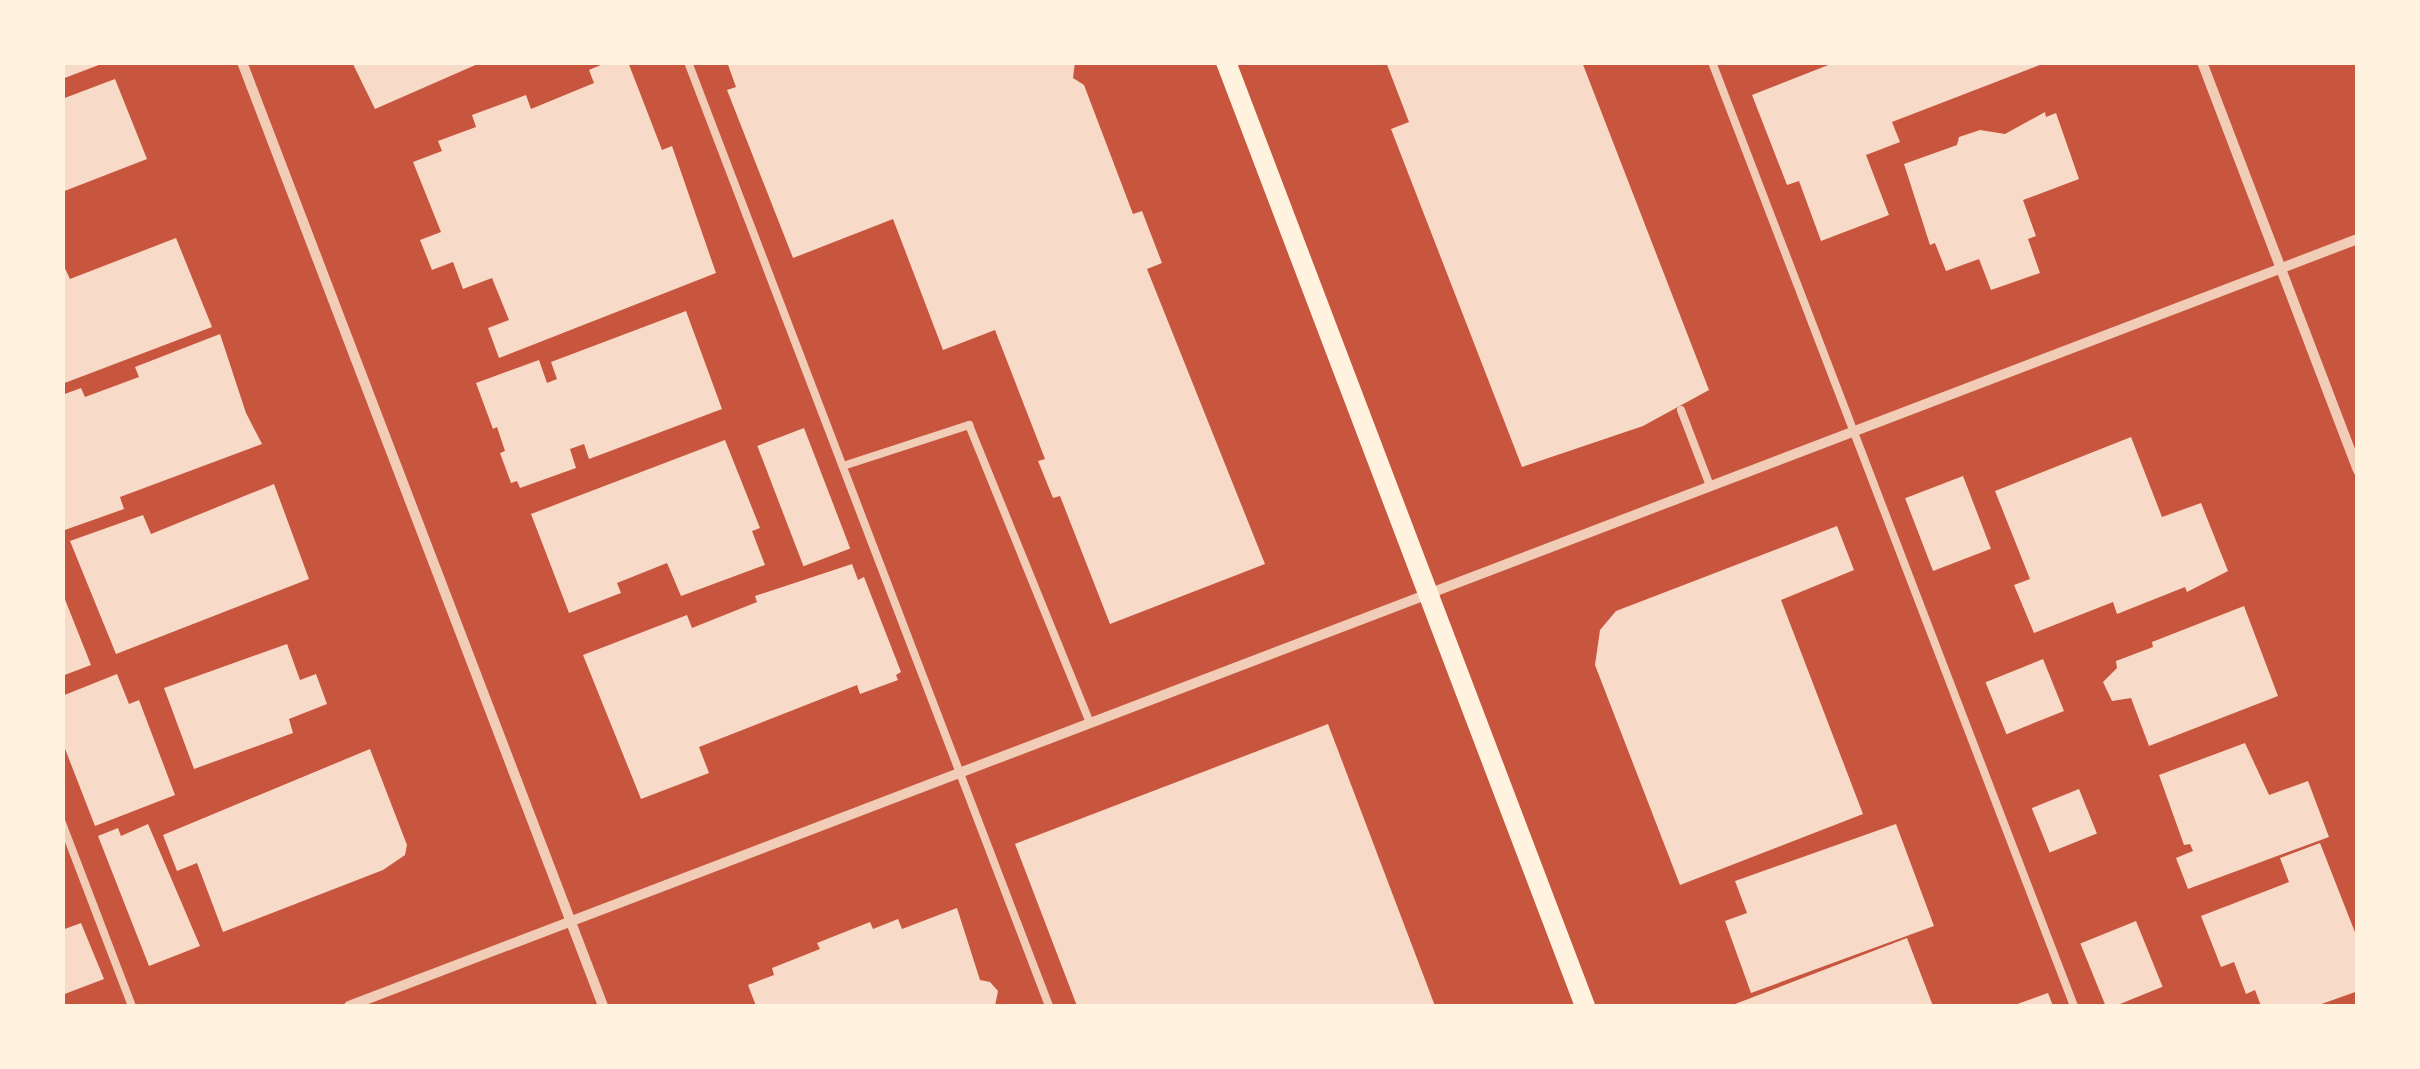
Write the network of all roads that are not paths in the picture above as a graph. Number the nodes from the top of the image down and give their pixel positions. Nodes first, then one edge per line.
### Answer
1 (242, 62) edge
2 (688, 62) edge
3 (1226, 62) edge
4 (1712, 62) edge
5 (2202, 62) edge
6 (2358, 239) edge
7 (2280, 268) junction
8 (1681, 410) dead end
9 (1852, 432) junction
10 (843, 466) junction
11 (2358, 470) edge
12 (1710, 486) junction
13 (1428, 593) junction
14 (1090, 723) junction
15 (961, 773) junction
16 (62, 823) edge
17 (571, 922) junction
18 (132, 1006) edge
19 (349, 1006) edge
20 (604, 1006) edge
21 (1049, 1006) edge
22 (1586, 1006) edge
23 (2074, 1006) edge

1 - 17 street
2 - 10 lane
3 - 13 main road
4 - 9 lane
5 - 7 street
6 - 7 street
7 - 9 street
7 - 11 street
8 - 12 lane
9 - 12 street
9 - 23 lane
10 - 14 lane
10 - 15 lane
12 - 13 street
13 - 14 street
13 - 22 main road
14 - 15 street
15 - 17 street
15 - 21 lane
16 - 18 lane
17 - 19 street
17 - 20 street

